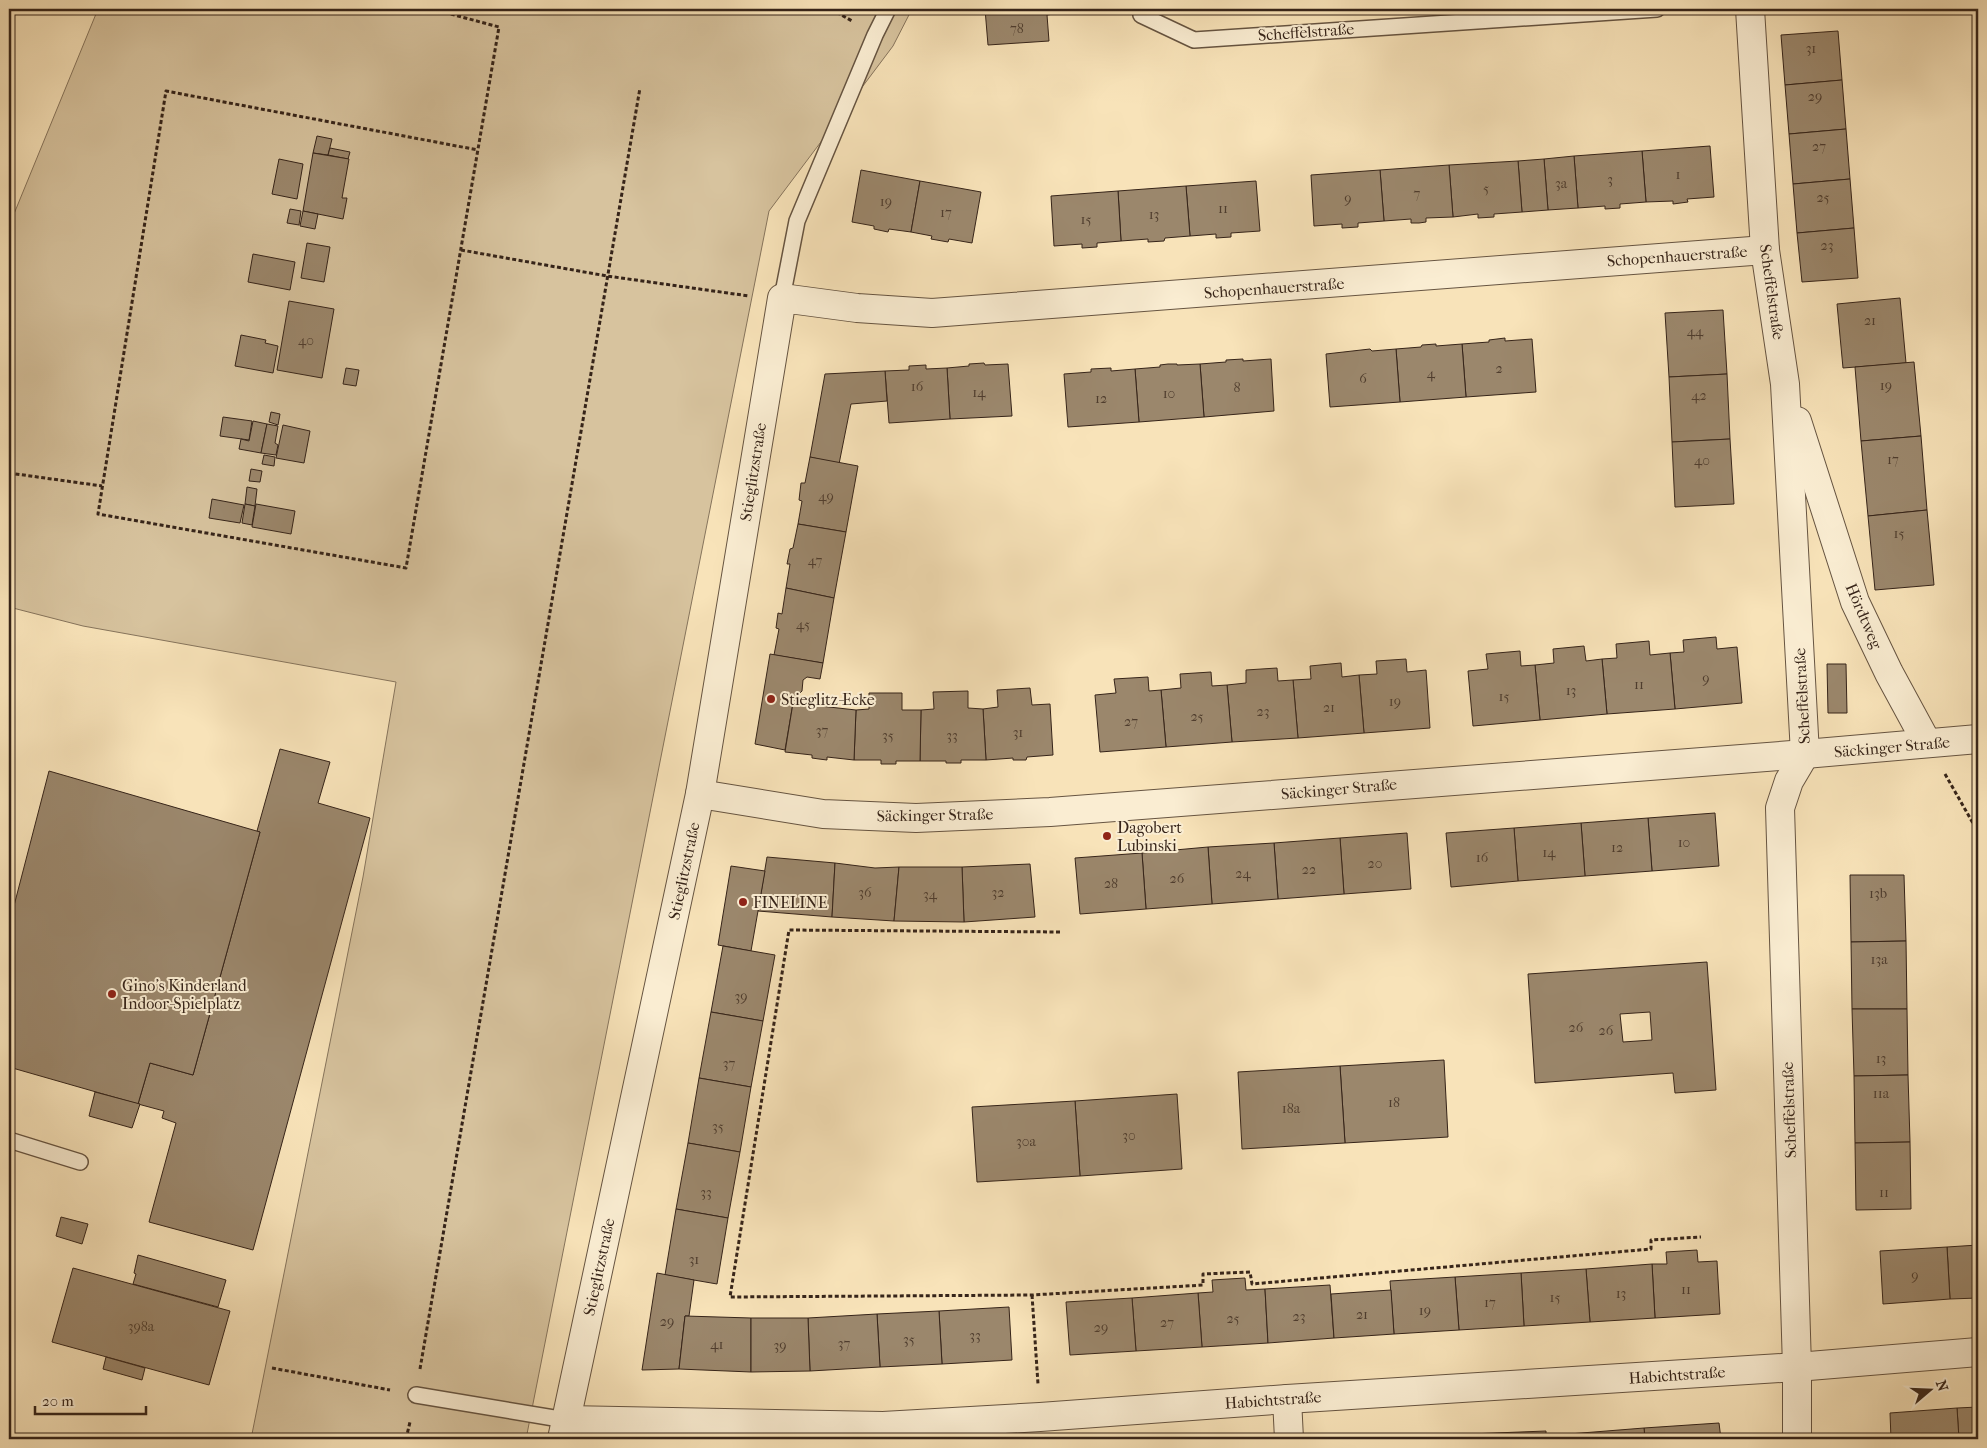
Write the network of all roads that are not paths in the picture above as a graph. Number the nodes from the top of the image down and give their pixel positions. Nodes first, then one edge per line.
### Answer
1 (888, 9) edge
2 (1657, 9) edge
3 (1750, 9) edge
4 (1140, 15) dead end
5 (1765, 250) junction
6 (782, 298) junction
7 (1785, 384) junction
8 (1978, 739) edge
9 (1927, 743) junction
10 (1805, 754) junction
11 (700, 794) junction
12 (9, 1140) edge
13 (80, 1162) dead end
14 (1978, 1352) edge
15 (1797, 1367) junction
16 (416, 1395) road end
17 (1287, 1399) junction
18 (564, 1430) edge
19 (1289, 1439) edge
20 (1797, 1439) edge

1 - 6 lane
2 - 4 lane, Scheffelstraße
3 - 5 street, Scheffelstraße
5 - 6 street, Schopenhauerstraße
5 - 7 street, Scheffelstraße
6 - 11 street, Stieglitzstraße
7 - 9 street, Hördtweg
7 - 10 street, Scheffelstraße
8 - 9 street, Säckinger Straße
9 - 10 street, Säckinger Straße
10 - 11 street, Säckinger Straße
10 - 15 street, Scheffelstraße
11 - 18 street, Stieglitzstraße
12 - 13 lane
14 - 15 street, Habichtstraße
15 - 17 street, Habichtstraße
15 - 20 street, Scheffelstraße
16 - 18 lane
17 - 18 street, Habichtstraße
17 - 19 street

